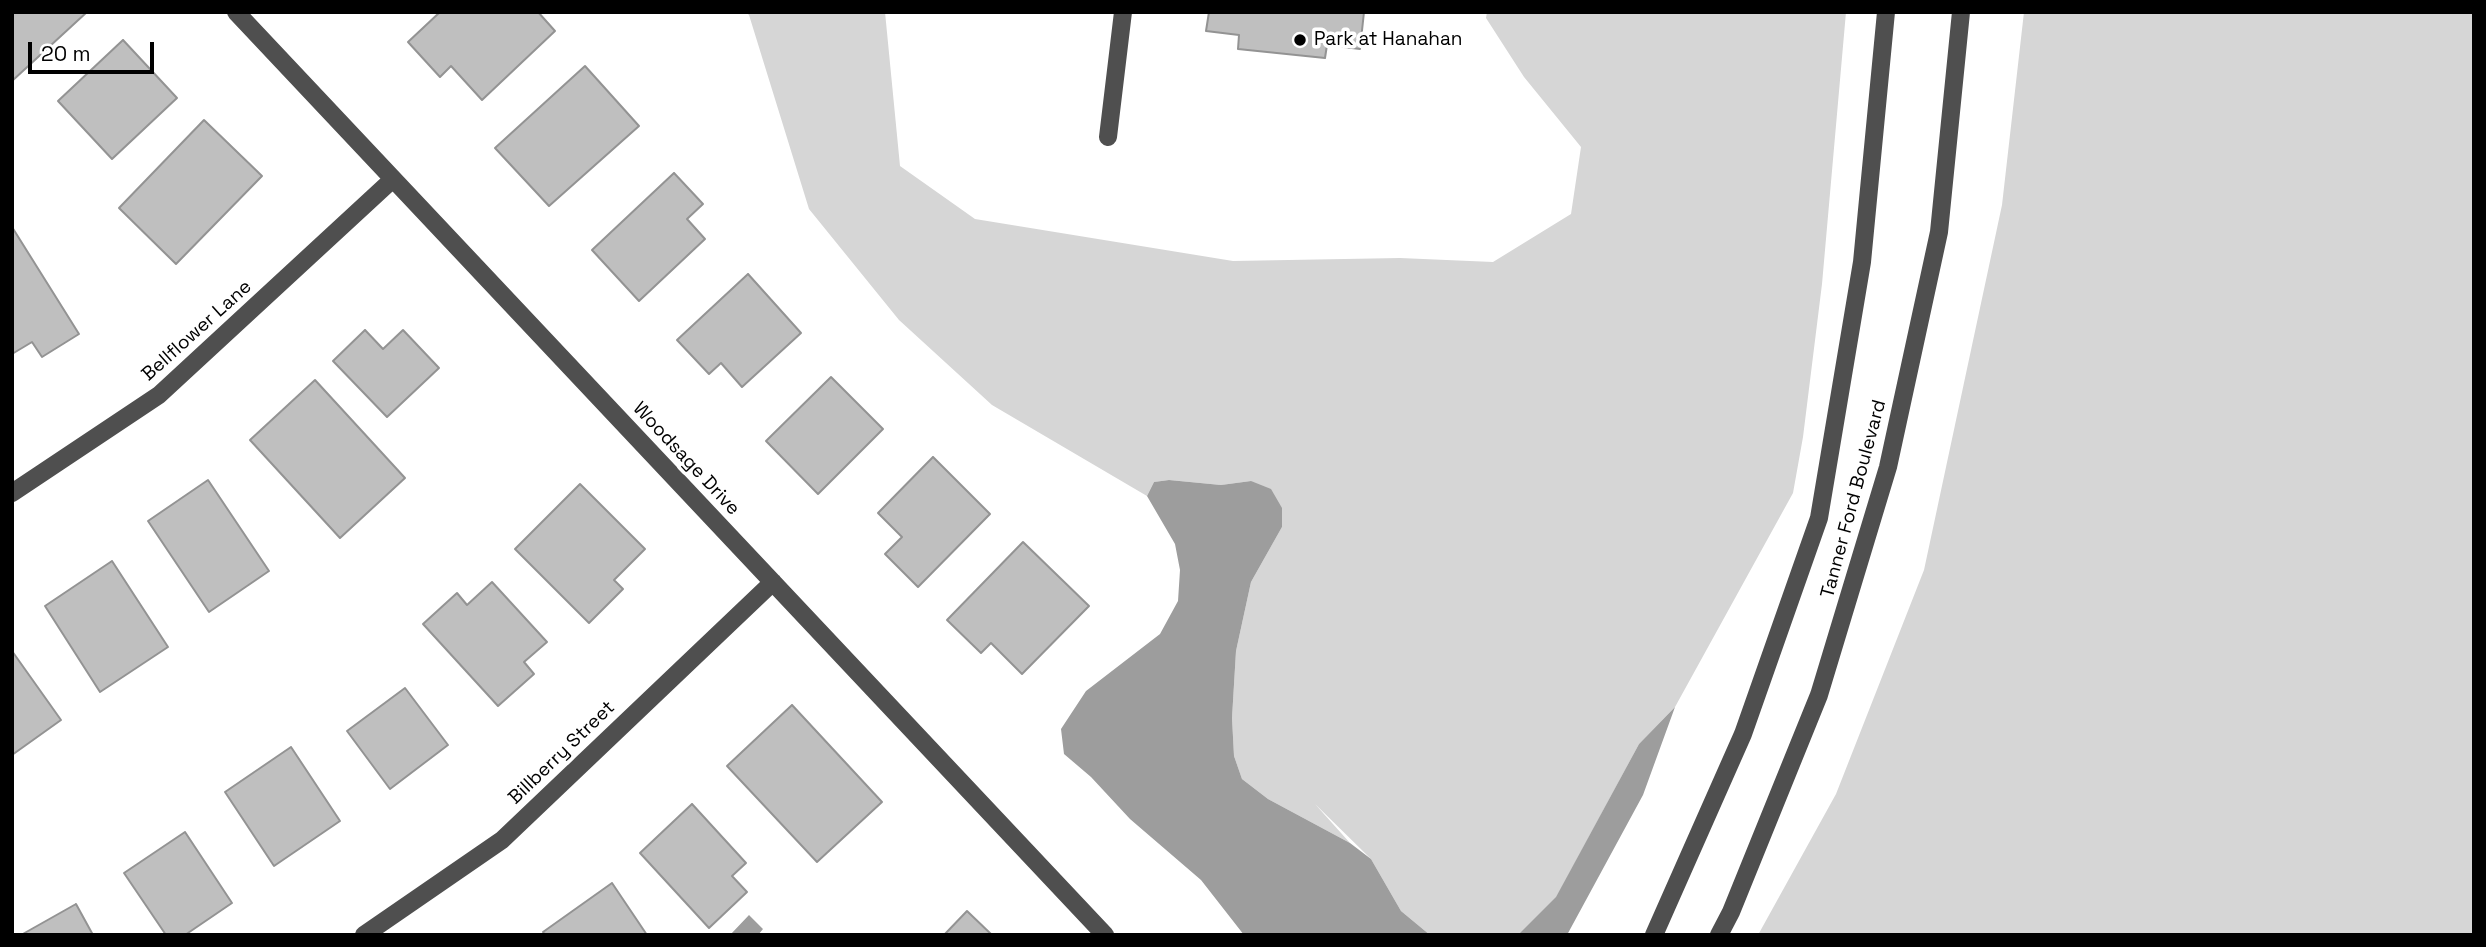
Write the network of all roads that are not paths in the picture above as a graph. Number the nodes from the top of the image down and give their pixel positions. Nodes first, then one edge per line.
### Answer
1 (236, 12) edge
2 (1123, 12) edge
3 (1886, 12) edge
4 (1961, 12) edge
5 (1108, 136) dead end
6 (393, 180) junction
7 (12, 493) edge
8 (773, 582) junction
9 (364, 935) edge
10 (1105, 935) edge
11 (1654, 935) edge
12 (1719, 935) edge

1 - 6 street, Woodsage Drive
2 - 5 street
3 - 11 street, Tanner Ford Boulevard
4 - 12 street, Tanner Ford Boulevard
6 - 7 street, Bellflower Lane
6 - 8 street, Woodsage Drive
8 - 9 street, Billberry Street
8 - 10 street, Woodsage Drive

